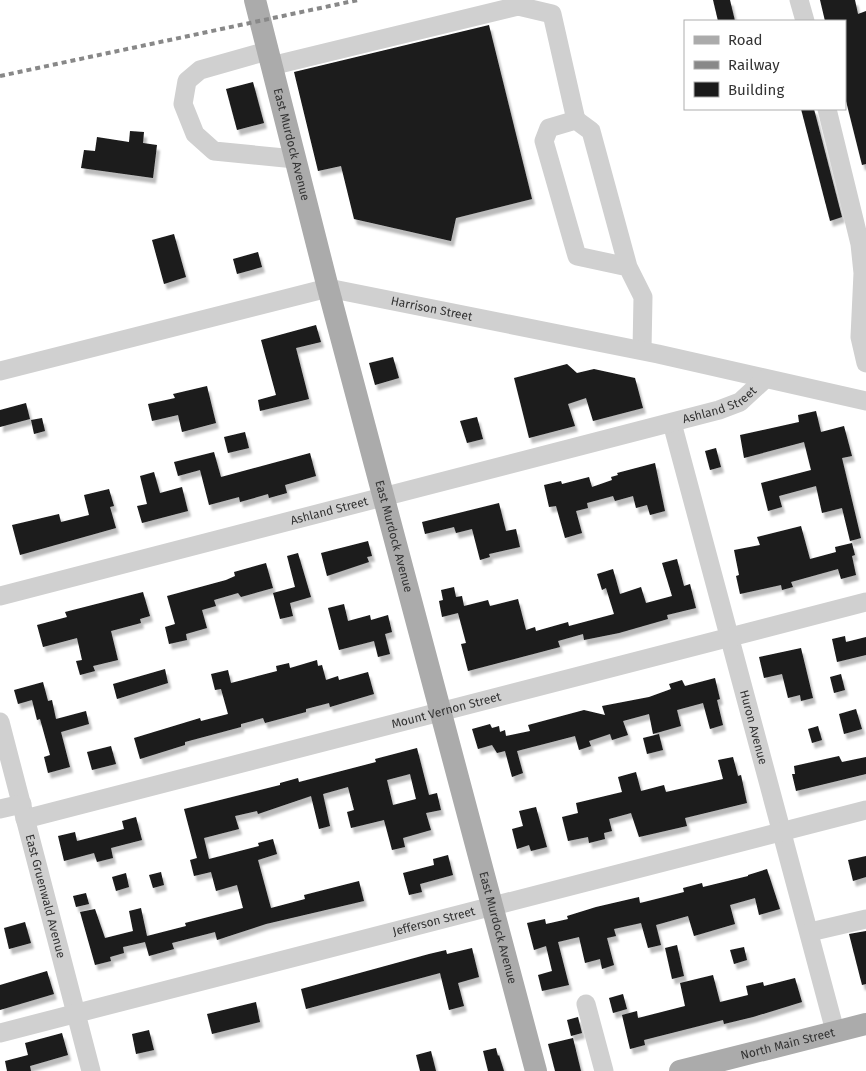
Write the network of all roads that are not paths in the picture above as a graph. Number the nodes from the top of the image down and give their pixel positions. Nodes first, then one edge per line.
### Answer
1 (255, 0) edge
2 (799, 0) edge
3 (805, 20) edge
4 (269, 58) junction
5 (827, 110) edge
6 (576, 120) junction
7 (295, 158) junction
8 (628, 267) junction
9 (328, 288) junction
10 (642, 350) junction
11 (866, 363) edge
12 (0, 371) edge
13 (765, 379) junction
14 (865, 395) edge
15 (672, 423) junction
16 (384, 496) junction
17 (0, 596) edge
18 (866, 602) edge
19 (730, 636) junction
20 (442, 711) junction
21 (0, 722) edge
22 (0, 810) edge
23 (866, 810) edge
24 (24, 811) junction
25 (783, 831) junction
26 (492, 905) junction
27 (866, 919) edge
28 (810, 932) junction
29 (586, 1004) dead end
30 (75, 1014) junction
31 (866, 1024) edge
32 (835, 1031) junction
33 (0, 1033) edge
34 (91, 1071) edge
35 (536, 1071) edge
36 (604, 1071) edge
37 (680, 1071) edge

1 - 4 main road, East Murdock Avenue
2 - 3 street
4 - 6 street
4 - 7 main road, East Murdock Avenue
4 - 7 street
5 - 11 street
6 - 8 street
6 - 8 street
7 - 9 main road, East Murdock Avenue
8 - 10 street
9 - 10 street, Harrison Street
9 - 12 street, Harrison Street
9 - 16 main road, East Murdock Avenue
10 - 13 street, Harrison Street
13 - 14 street, Harrison Street
13 - 15 street, Ashland Street
15 - 16 street, Ashland Street
15 - 19 street, Huron Avenue
16 - 17 street, Ashland Street
16 - 20 main road, East Murdock Avenue
18 - 19 street, Mount Vernon Street
19 - 20 street, Mount Vernon Street
19 - 25 street, Huron Avenue
20 - 24 street, Mount Vernon Street
20 - 26 main road, East Murdock Avenue
21 - 24 street, East Gruenwald Avenue
22 - 24 street, Mount Vernon Street
23 - 25 street, Jefferson Street
24 - 30 street, East Gruenwald Avenue
25 - 26 street, Jefferson Street
25 - 28 street, Huron Avenue
26 - 30 street, Jefferson Street
26 - 35 main road, East Murdock Avenue
27 - 28 street
28 - 32 street, Huron Avenue
29 - 36 street
30 - 33 street, Jefferson Street
30 - 34 street, East Gruenwald Avenue
31 - 32 main road, North Main Street
32 - 37 main road, North Main Street

